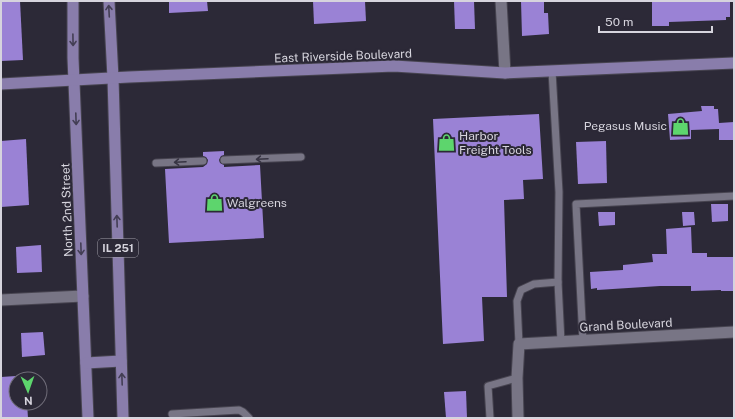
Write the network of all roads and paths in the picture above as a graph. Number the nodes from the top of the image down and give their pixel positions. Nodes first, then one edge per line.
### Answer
1 (73, 1) edge
2 (109, 1) edge
3 (501, 1) edge
4 (734, 63) edge
5 (552, 71) junction
6 (504, 73) junction
7 (113, 78) junction
8 (74, 80) junction
9 (1, 84) edge
10 (300, 157) dead end
11 (224, 160) dead end
12 (203, 161) dead end
13 (156, 163) dead end
14 (734, 196) edge
15 (558, 282) junction
16 (83, 296) junction
17 (1, 300) edge
18 (734, 332) edge
19 (583, 340) junction
20 (561, 342) junction
21 (519, 344) junction
22 (121, 361) junction
23 (86, 363) junction
24 (517, 378) junction
25 (172, 414) dead end
26 (88, 418) edge
27 (123, 418) edge
28 (249, 418) edge
29 (490, 418) edge
30 (518, 418) edge

1 -> 8 main road, North 2nd Street / IL 251
7 -> 2 main road, IL 251
3 - 6 street
4 - 5 main road, East Riverside Boulevard
5 - 6 main road, East Riverside Boulevard
5 - 15 lane
6 - 7 main road, East Riverside Boulevard
7 - 8 main road, East Riverside Boulevard
22 -> 7 main road, IL 251
8 - 9 main road, East Riverside Boulevard
8 -> 16 main road, North 2nd Street / IL 251
10 -> 11 lane
12 -> 13 lane
14 - 19 lane
15 - 20 lane
15 - 21 lane
16 - 17 street
16 - 23 main road, North 2nd Street / IL 251
18 - 19 street, Grand Boulevard
19 - 20 street, Grand Boulevard
20 - 21 street, Grand Boulevard
21 - 24 street
22 - 23 main road
27 -> 22 main road, IL 251
23 - 26 main road, North 2nd Street / IL 251
24 - 29 lane
24 - 30 street
25 - 28 lane

